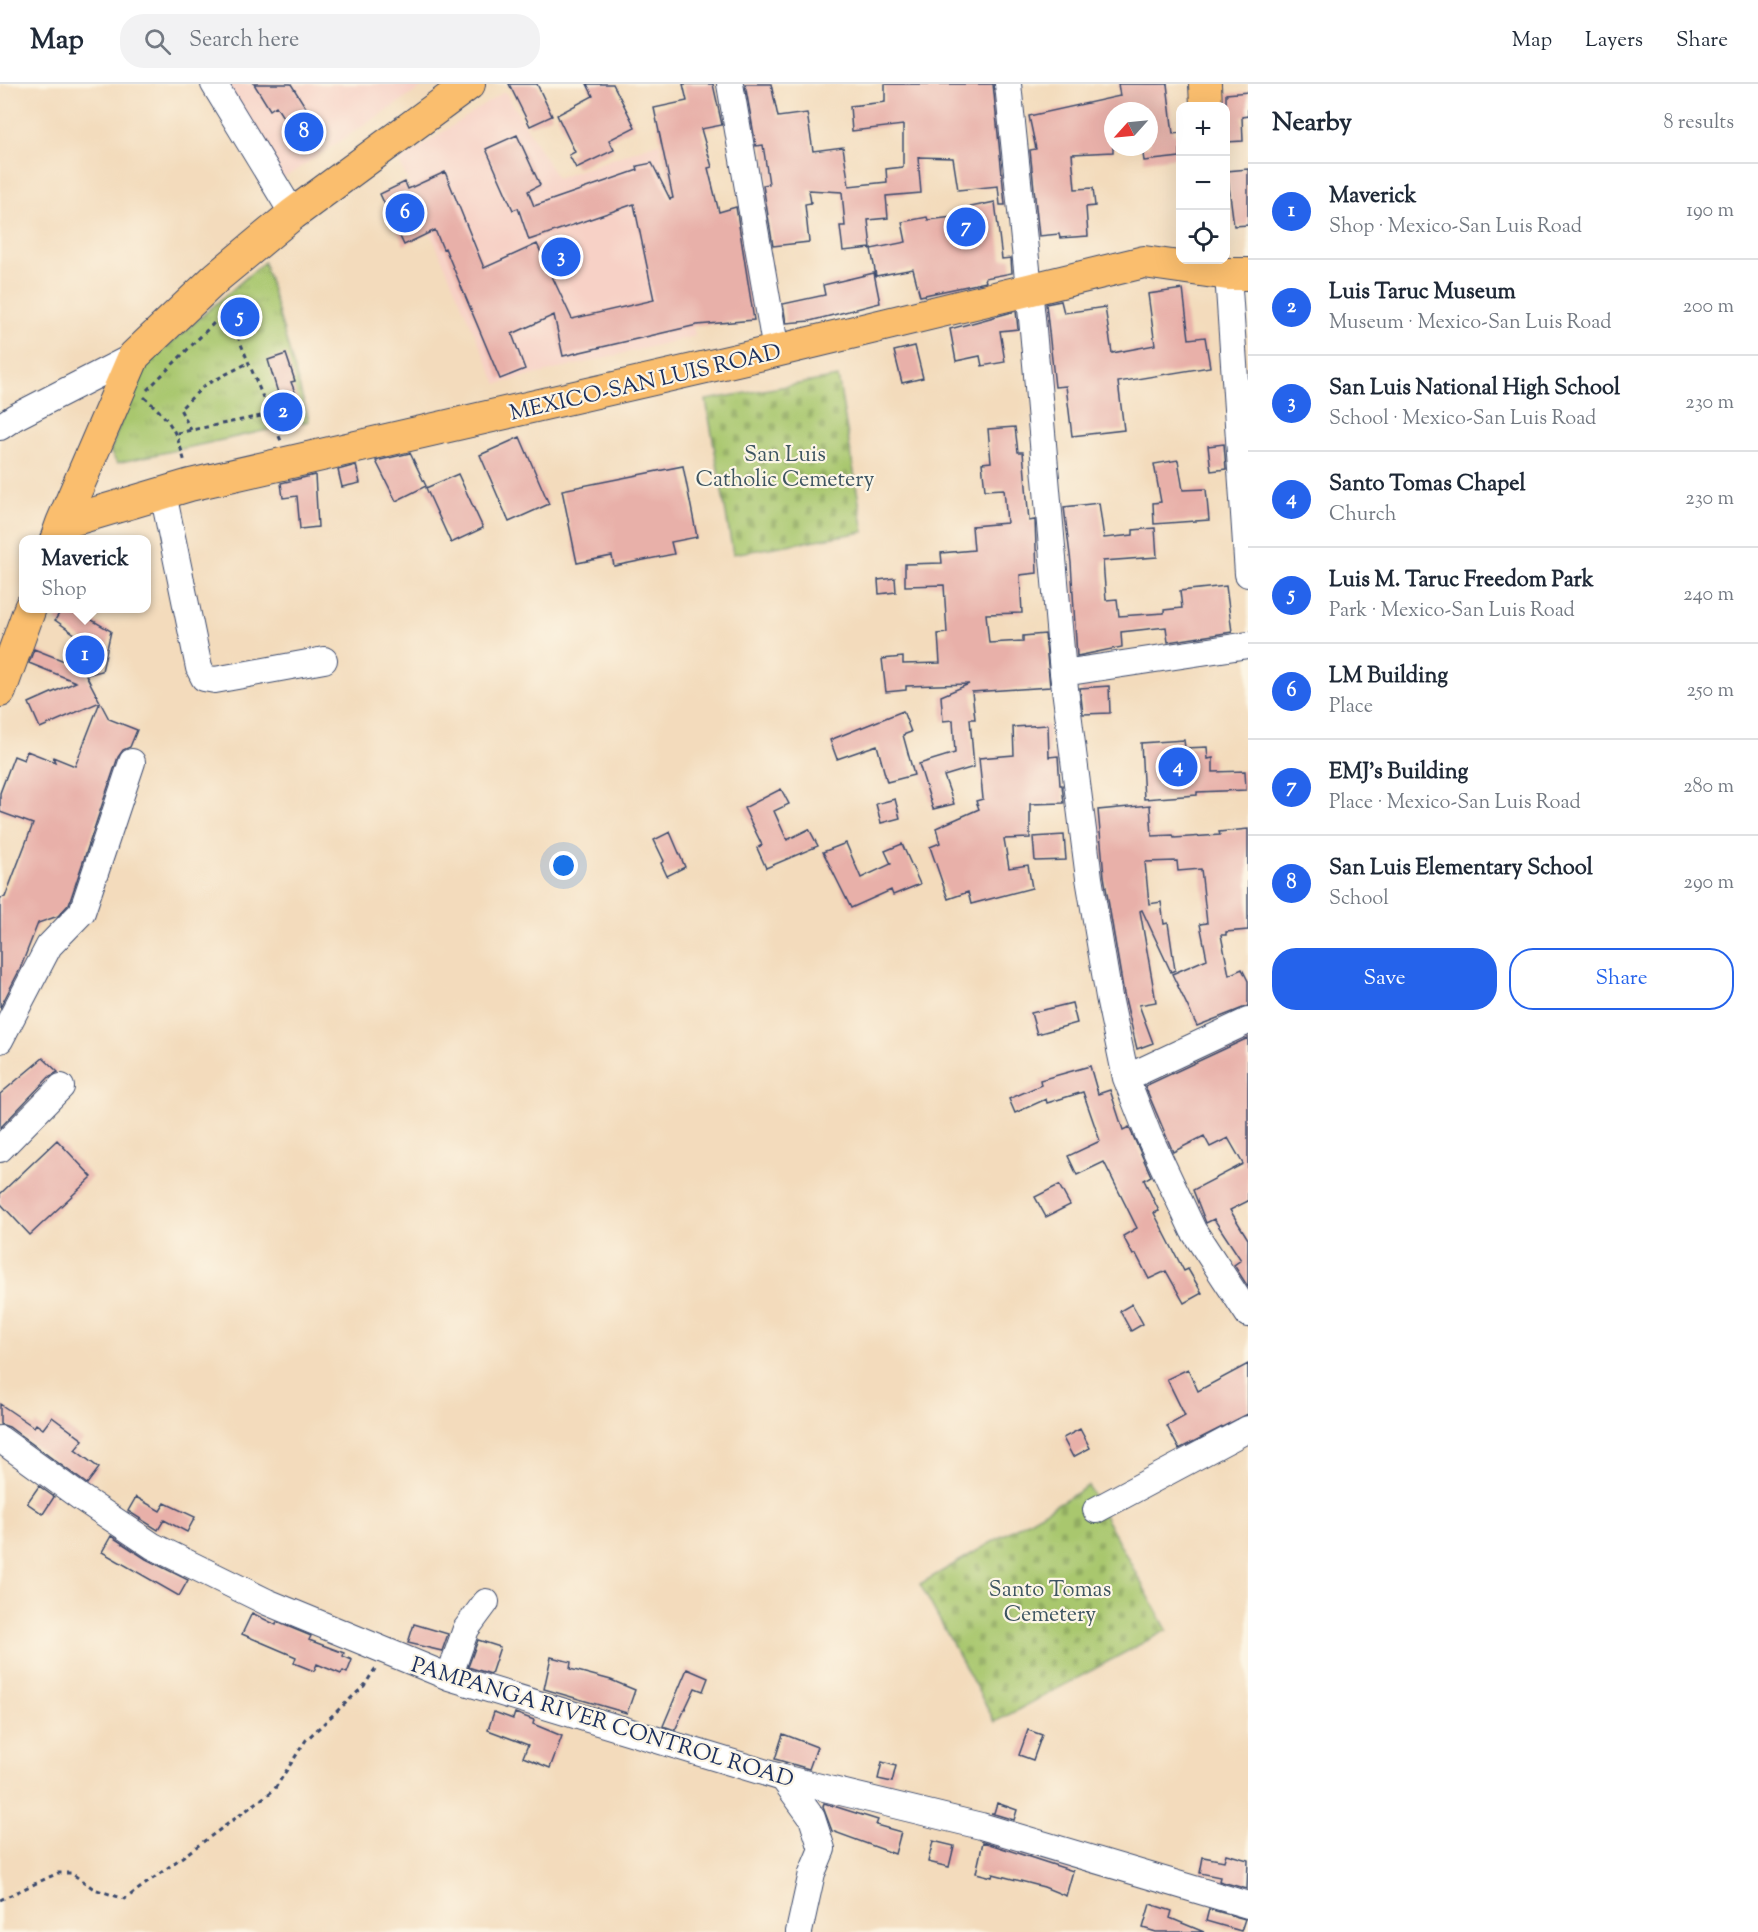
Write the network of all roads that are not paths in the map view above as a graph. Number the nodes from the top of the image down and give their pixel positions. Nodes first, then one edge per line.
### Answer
1 (214, 84) edge
2 (469, 84) edge
3 (730, 84) edge
4 (1008, 84) edge
5 (1204, 84) edge
6 (1206, 102) edge
7 (293, 214) junction
8 (1234, 269) edge
9 (1029, 290) junction
10 (776, 351) junction
11 (134, 356) junction
12 (0, 427) edge
13 (177, 489) junction
14 (59, 531) edge
15 (1248, 574) edge
16 (29, 613) edge
17 (1248, 645) edge
18 (324, 660) dead end
19 (1063, 673) junction
20 (0, 691) edge
21 (132, 762) dead end
22 (1248, 1021) edge
23 (0, 1040) edge
24 (1126, 1078) junction
25 (61, 1087) dead end
26 (0, 1149) edge
27 (1248, 1314) edge
28 (1248, 1429) edge
29 (0, 1439) edge
30 (1096, 1510) dead end
31 (486, 1602) dead end
32 (449, 1677) junction
33 (783, 1778) junction
34 (1248, 1905) edge
35 (799, 1932) edge

1 - 7 street
2 - 7 main road
3 - 10 street
4 - 9 street
5 - 6 main road
7 - 11 main road
8 - 9 main road, MEXICO-SAN LUIS ROAD
8 - 15 street
9 - 10 main road, MEXICO-SAN LUIS ROAD
9 - 19 street
10 - 13 main road, MEXICO-SAN LUIS ROAD
11 - 12 street
11 - 14 main road
13 - 14 main road, MEXICO-SAN LUIS ROAD
13 - 18 street
16 - 20 main road
17 - 19 street
19 - 24 street
21 - 23 street
22 - 24 street
24 - 27 street
25 - 26 street
28 - 30 street
29 - 32 street, PAMPANGA RIVER CONTROL ROAD
31 - 32 street
32 - 33 street, PAMPANGA RIVER CONTROL ROAD
33 - 34 street, PAMPANGA RIVER CONTROL ROAD
33 - 35 street

